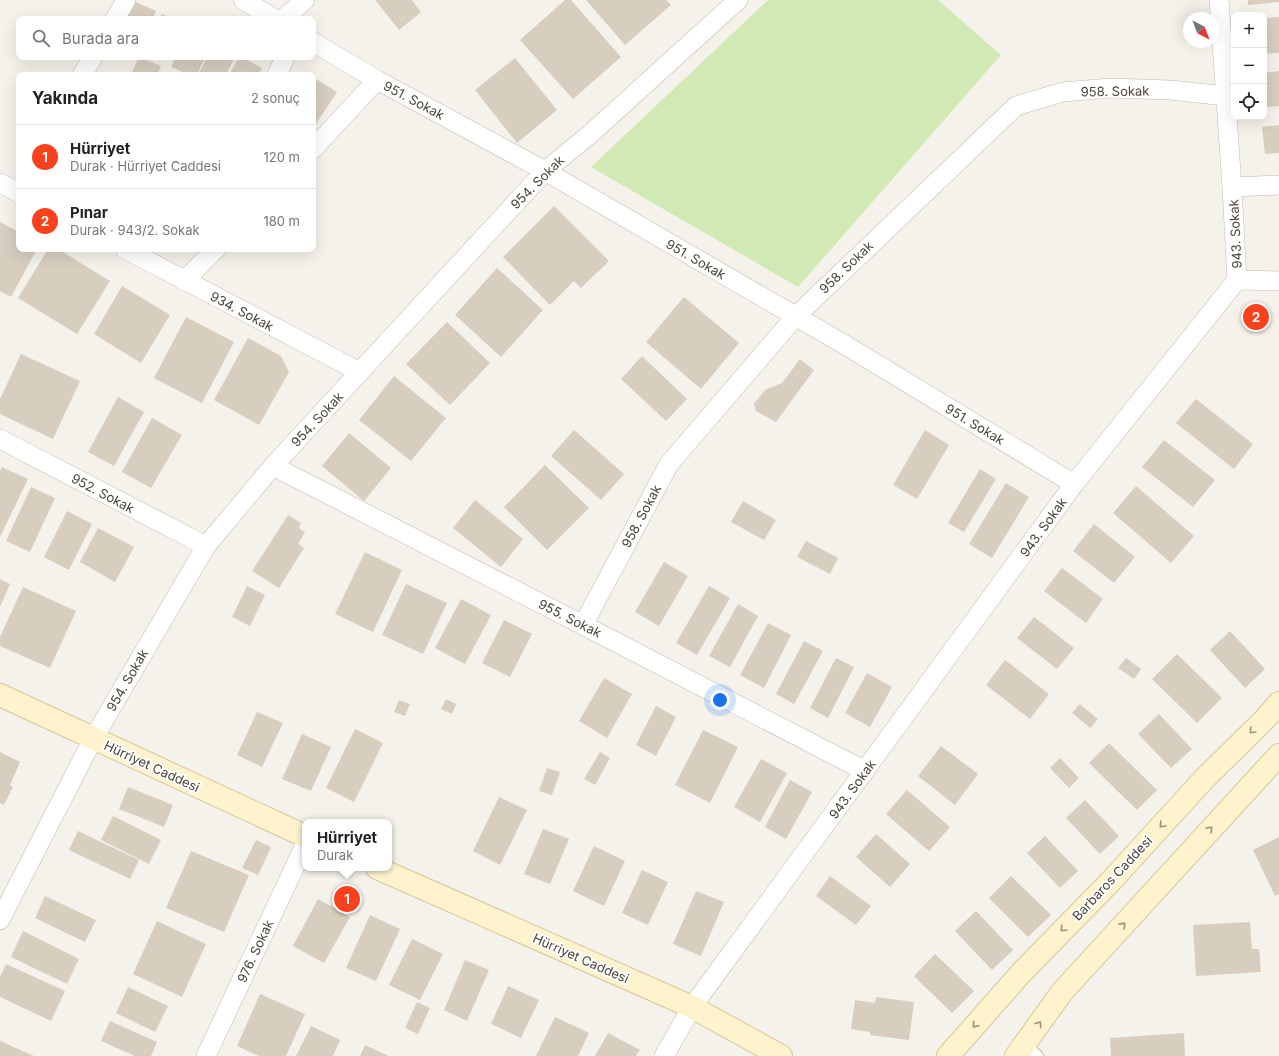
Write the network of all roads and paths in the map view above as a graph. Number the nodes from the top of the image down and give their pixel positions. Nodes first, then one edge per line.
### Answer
1 (126, 0) edge
2 (243, 0) edge
3 (305, 0) edge
4 (738, 0) edge
5 (1219, 0) edge
6 (117, 16) edge
7 (270, 16) edge
8 (286, 16) edge
9 (316, 44) edge
10 (91, 60) edge
11 (284, 60) edge
12 (84, 72) edge
13 (278, 72) edge
14 (377, 80) junction
15 (1226, 96) junction
16 (316, 147) edge
17 (545, 171) junction
18 (1279, 185) edge
19 (1232, 187) junction
20 (131, 252) edge
21 (213, 252) edge
22 (1237, 280) junction
23 (184, 281) junction
24 (1279, 281) edge
25 (794, 317) junction
26 (360, 372) junction
27 (0, 439) edge
28 (273, 466) junction
29 (1074, 484) junction
30 (206, 546) junction
31 (584, 625) junction
32 (0, 695) edge
33 (1279, 703) edge
34 (93, 739) junction
35 (1279, 755) edge
36 (865, 771) junction
37 (302, 835) edge
38 (302, 851) edge
39 (384, 871) edge
40 (0, 920) edge
41 (692, 1007) junction
42 (1026, 1052) edge
43 (206, 1056) edge
44 (664, 1056) edge
45 (781, 1056) edge
46 (948, 1056) edge

1 - 6 street
2 - 7 street
3 - 8 street
4 - 17 street, 954. Sokak
5 - 15 street, 943. Sokak
9 - 14 street, 951. Sokak
10 - 12 street
11 - 13 street
14 - 16 street
14 - 17 street, 951. Sokak
15 - 19 street, 943. Sokak
15 - 25 street, 958. Sokak
17 - 25 street, 951. Sokak
17 - 26 street, 954. Sokak
18 - 19 street
19 - 22 street, 943. Sokak
20 - 23 street, 934. Sokak
21 - 23 street
22 - 24 street
22 - 29 street, 943. Sokak
23 - 26 street, 934. Sokak
25 - 29 street, 951. Sokak
25 - 31 street, 958. Sokak
26 - 28 street, 954. Sokak
27 - 30 street, 952. Sokak
28 - 30 street, 954. Sokak
28 - 31 street, 955. Sokak
29 - 36 street, 943. Sokak
30 - 34 street, 954. Sokak
31 - 36 street, 955. Sokak
32 - 34 main road, Hürriyet Caddesi
33 -> 46 main road, Barbaros Caddesi
34 - 37 main road, Hürriyet Caddesi
34 - 40 street, 954. Sokak
42 -> 35 main road
36 - 41 street, 943. Sokak
38 - 43 street, 976. Sokak
39 - 41 main road, Hürriyet Caddesi
41 - 44 street, 943. Sokak
41 - 45 main road, Hürriyet Caddesi

